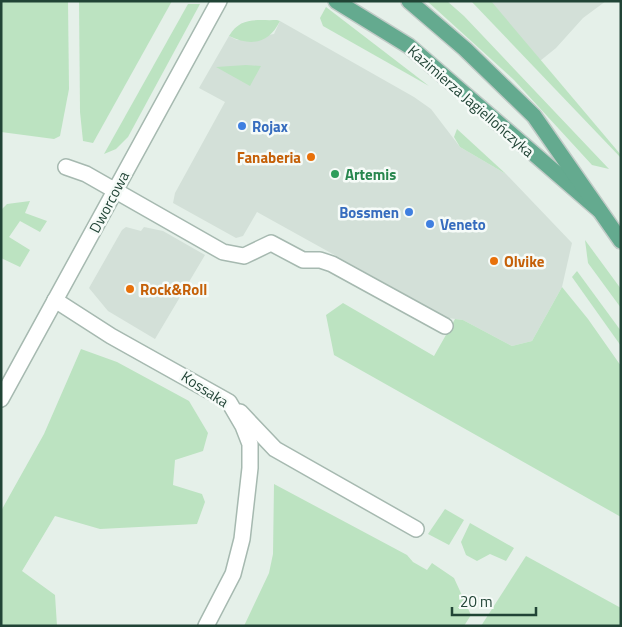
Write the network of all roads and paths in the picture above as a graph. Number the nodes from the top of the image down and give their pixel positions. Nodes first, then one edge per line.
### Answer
1 (336, 1) edge
2 (409, 1) edge
3 (219, 2) edge
4 (66, 167) dead end
5 (115, 190) junction
6 (599, 210) junction
7 (621, 241) edge
8 (55, 300) junction
9 (445, 326) dead end
10 (1, 399) edge
11 (229, 402) junction
12 (416, 529) dead end
13 (206, 626) edge

1 - 6 main road, Kazimierza Jagiellończyka
2 - 6 main road, Kazimierza Jagiellończyka
3 - 5 street, Dworcowa
4 - 5 street
5 - 8 street, Dworcowa
5 - 9 street
6 - 7 main road, Kazimierza Jagiellończyka
8 - 10 street, Dworcowa
8 - 11 street, Kossaka
11 - 12 street
11 - 13 street, Kossaka

